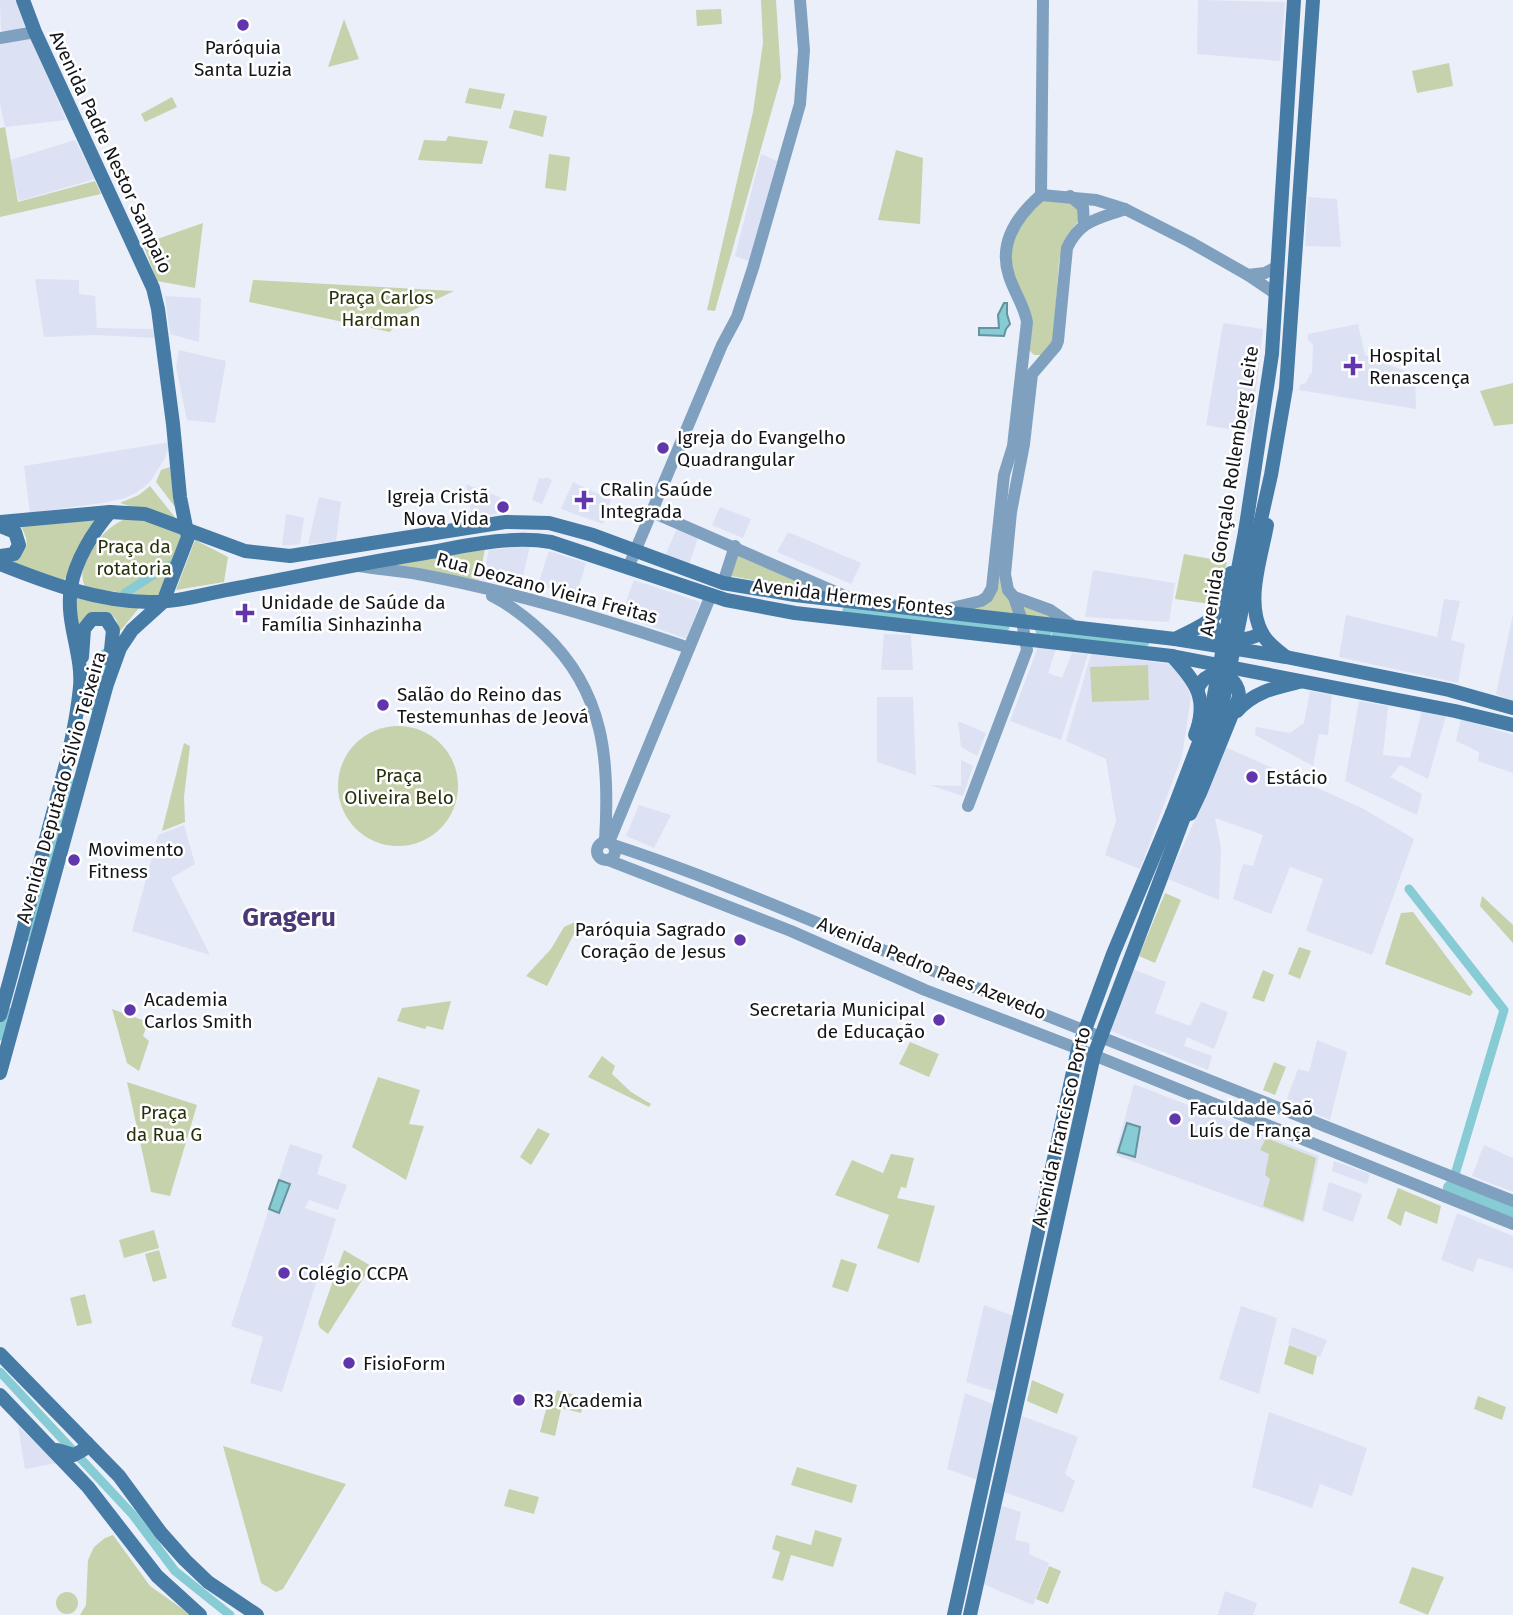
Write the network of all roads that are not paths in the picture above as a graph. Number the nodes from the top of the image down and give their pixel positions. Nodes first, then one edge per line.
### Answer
1 (23, 0) edge
2 (800, 0) edge
3 (1043, 0) edge
4 (1294, 0) edge
5 (1313, 0) edge
6 (35, 32) junction
7 (0, 38) edge
8 (1041, 195) junction
9 (1070, 196) junction
10 (1125, 209) junction
11 (1084, 224) junction
12 (1278, 266) junction
13 (1248, 275) junction
14 (1276, 294) junction
15 (1026, 348) junction
16 (1047, 357) junction
17 (1271, 475) junction
18 (1251, 493) junction
19 (110, 512) junction
20 (652, 512) junction
21 (0, 524) edge
22 (186, 529) junction
23 (1251, 534) junction
24 (735, 546) junction
25 (636, 551) junction
26 (1001, 554) junction
27 (0, 556) edge
28 (0, 564) edge
29 (352, 565) junction
30 (628, 568) junction
31 (723, 583) junction
32 (470, 585) junction
33 (70, 589) junction
34 (711, 595) junction
35 (1014, 597) junction
36 (163, 602) junction
37 (859, 602) junction
38 (938, 611) junction
39 (1022, 621) junction
40 (1211, 622) junction
41 (1073, 626) junction
42 (1262, 633) junction
43 (1026, 638) junction
44 (1175, 639) junction
45 (689, 648) junction
46 (1172, 656) junction
47 (1286, 657) junction
48 (81, 668) junction
49 (1304, 681) junction
50 (107, 684) junction
51 (1198, 688) junction
52 (1513, 708) edge
53 (1229, 720) junction
54 (1513, 725) edge
55 (968, 806) dead end
56 (1179, 820) junction
57 (1160, 842) junction
58 (609, 843) junction
59 (801, 916) junction
60 (791, 931) junction
61 (918, 966) junction
62 (905, 982) junction
63 (0, 1015) edge
64 (1085, 1030) junction
65 (1100, 1037) junction
66 (1078, 1049) junction
67 (1094, 1055) junction
68 (0, 1073) edge
69 (1513, 1201) edge
70 (1513, 1224) edge
71 (0, 1354) edge
72 (0, 1395) edge
73 (85, 1447) junction
74 (52, 1448) junction
75 (200, 1615) edge
76 (257, 1615) edge
77 (954, 1615) edge
78 (970, 1615) edge

1 - 6 main road, Avenida Padre Nestor Sampaio
2 - 20 street
3 - 8 street
4 - 12 main road, Avenida Gonçalo Rollemberg Leite
5 - 17 main road, Avenida Gonçalo Rollemberg Leite
6 - 7 street
6 - 22 main road, Avenida Padre Nestor Sampaio
8 - 9 street
8 - 15 street
9 - 10 street
9 - 11 street
10 - 11 street
10 - 13 street
11 - 16 street
12 - 13 street
12 - 14 main road, Avenida Gonçalo Rollemberg Leite
13 - 14 street
14 - 18 main road, Avenida Gonçalo Rollemberg Leite
15 - 16 street
15 - 26 street
16 - 26 street
17 - 23 main road, Avenida Gonçalo Rollemberg Leite
17 - 42 main road
18 - 23 main road, Avenida Gonçalo Rollemberg Leite
18 - 40 main road
19 - 21 main road, Avenida Hermes Fontes
19 - 22 main road, Avenida Hermes Fontes
19 - 33 main road, Avenida Deputado Sílvio Teixeira
20 - 24 street
20 - 25 street
21 - 27 main road
22 - 25 main road, Avenida Hermes Fontes
22 - 36 main road, Avenida Deputado Sílvio Teixeira
23 - 56 main road, Avenida Francisco Porto, bridge
24 - 31 street
24 - 37 street
25 - 30 street
25 - 31 main road, Avenida Hermes Fontes
26 - 35 street
26 - 38 street
28 - 33 main road, Avenida Hermes Fontes
29 - 30 main road, Avenida Hermes Fontes
29 - 32 street, Rua Deozano Vieira Freitas
29 - 36 main road, Avenida Hermes Fontes
30 - 34 main road, Avenida Hermes Fontes
31 - 37 main road, Avenida Hermes Fontes
32 - 45 street, Rua Deozano Vieira Freitas
32 - 58 street
33 - 36 main road, Avenida Hermes Fontes
33 - 48 main road, Avenida Deputado Sílvio Teixeira
34 - 43 main road, Avenida Hermes Fontes
34 - 45 street
35 - 39 street
35 - 41 street
36 - 50 main road, Avenida Deputado Sílvio Teixeira
37 - 38 main road, Avenida Hermes Fontes
38 - 39 main road, Avenida Hermes Fontes
39 - 41 main road, Avenida Hermes Fontes
39 - 43 street
40 - 42 main road
40 - 44 main road
41 - 44 main road, Avenida Hermes Fontes
42 - 47 main road
43 - 46 main road, Avenida Hermes Fontes
43 - 55 street
44 - 47 main road, Avenida Hermes Fontes
45 - 58 street
46 - 49 main road, Avenida Hermes Fontes
46 - 51 main road
47 - 52 main road, Avenida Hermes Fontes
48 - 50 main road
48 - 63 main road, Avenida Deputado Sílvio Teixeira
49 - 53 main road
49 - 54 main road, Avenida Hermes Fontes
50 - 68 main road, Avenida Deputado Sílvio Teixeira
51 - 53 main road
51 - 57 main road
53 - 56 main road
56 - 57 main road, Avenida Francisco Porto
56 - 65 main road, Avenida Francisco Porto
57 - 64 main road, Avenida Francisco Porto
58 - 59 street, Avenida Pedro Paes Azevedo
58 - 60 street, Avenida Pedro Paes Azevedo
59 - 60 street
59 - 61 street, Avenida Pedro Paes Azevedo
60 - 62 street, Avenida Pedro Paes Azevedo
61 - 62 street
61 - 64 street, Avenida Pedro Paes Azevedo
62 - 66 street, Avenida Pedro Paes Azevedo
64 - 65 street, Avenida Pedro Paes Azevedo
64 - 66 main road, Avenida Francisco Porto
65 - 67 main road, Avenida Francisco Porto
65 - 69 street, Avenida Pedro Paes Azevedo
66 - 67 street, Avenida Pedro Paes Azevedo
66 - 77 main road, Avenida Francisco Porto
67 - 70 street, Avenida Pedro Paes Azevedo
67 - 78 main road, Avenida Francisco Porto
71 - 73 main road
72 - 74 main road
73 - 74 main road
73 - 76 main road
74 - 75 main road

